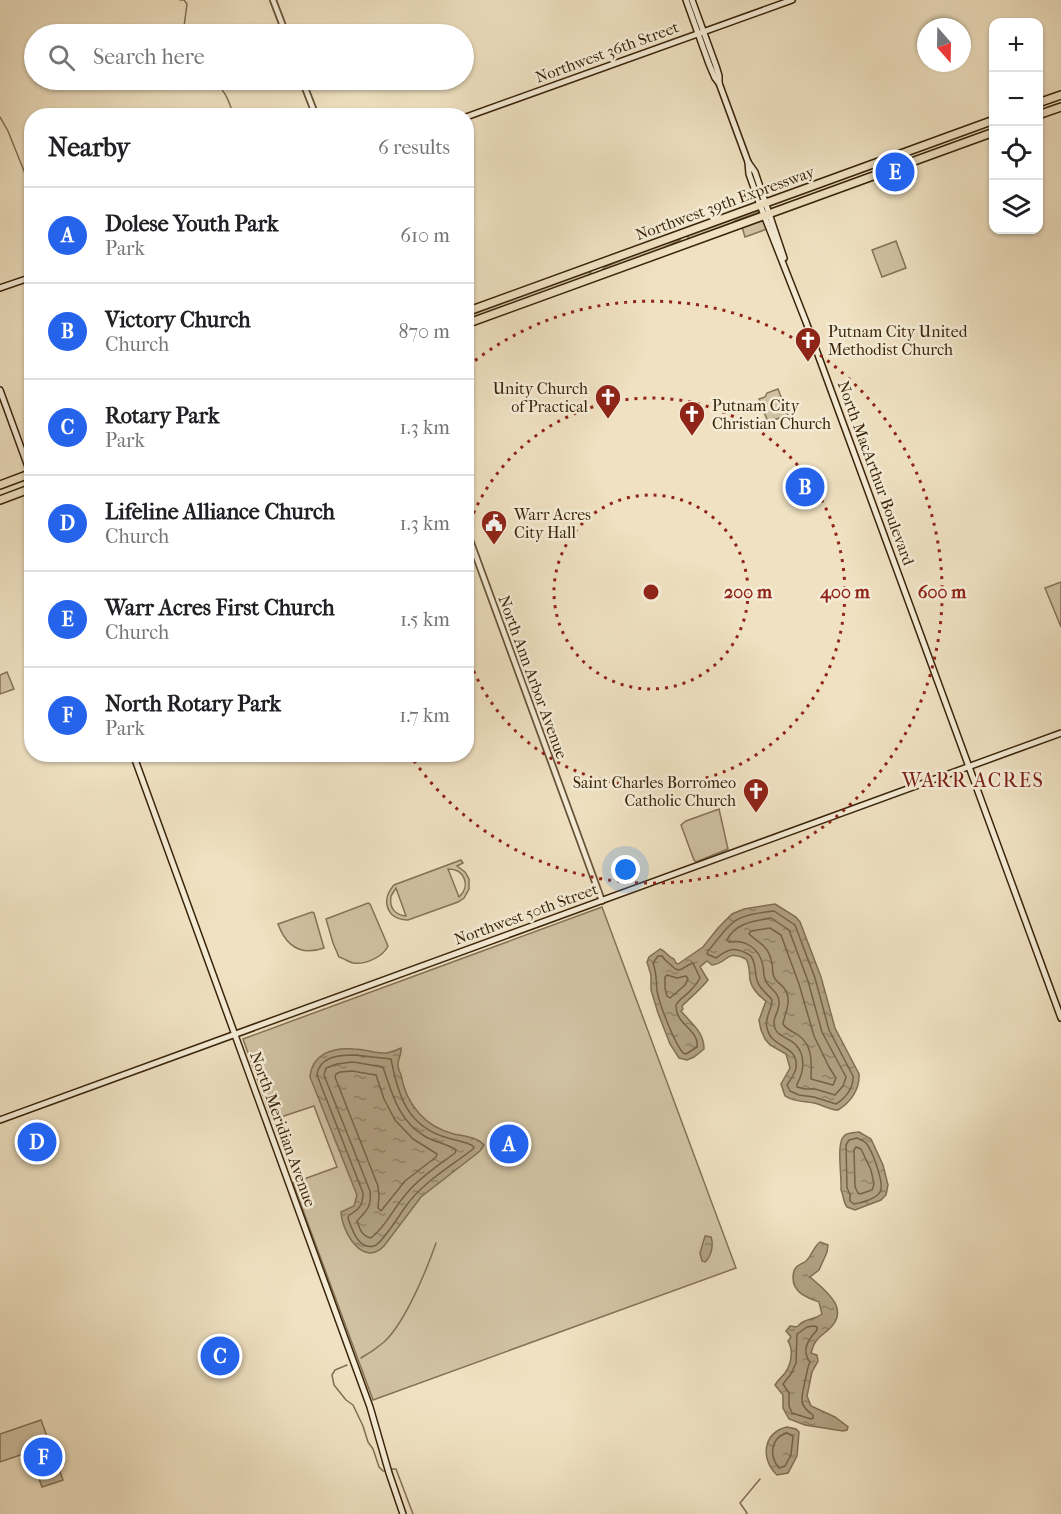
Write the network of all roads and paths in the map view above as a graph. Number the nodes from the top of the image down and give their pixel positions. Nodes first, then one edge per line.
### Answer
1 (273, 0) edge
2 (686, 0) edge
3 (692, 0) edge
4 (792, 0) edge
5 (282, 24) edge
6 (700, 32) junction
7 (306, 90) edge
8 (1061, 95) edge
9 (1043, 101) edge
10 (1061, 107) edge
11 (313, 108) edge
12 (1043, 113) edge
13 (474, 114) edge
14 (989, 122) edge
15 (977, 126) junction
16 (989, 133) edge
17 (981, 136) junction
18 (932, 143) junction
19 (923, 146) junction
20 (935, 153) junction
21 (927, 156) junction
22 (763, 204) junction
23 (767, 214) junction
24 (24, 280) edge
25 (0, 288) edge
26 (474, 309) edge
27 (474, 321) edge
28 (0, 390) edge
29 (24, 456) edge
30 (24, 477) edge
31 (0, 485) edge
32 (24, 491) edge
33 (0, 500) edge
34 (474, 551) edge
35 (1061, 734) edge
36 (136, 762) edge
37 (969, 766) junction
38 (602, 901) junction
39 (1061, 1018) edge
40 (235, 1035) junction
41 (0, 1120) edge
42 (403, 1514) edge

1 - 5 street
2 - 6 main road, North MacArthur Boulevard
3 - 6 main road, North MacArthur Boulevard
4 - 6 main road, Northwest 36th Street
6 - 13 main road, Northwest 36th Street
6 - 22 main road, North MacArthur Boulevard
7 - 11 street
8 - 9 highway
10 - 12 highway
14 - 15 highway, Northwest 39th Expressway
15 - 17 highway
15 - 18 highway, Northwest 39th Expressway
16 - 17 highway, Northwest 39th Expressway
17 - 20 highway, Northwest 39th Expressway
18 - 19 highway, Northwest 39th Expressway
18 - 20 highway
19 - 21 highway
19 - 22 highway, Northwest 39th Expressway
20 - 21 highway, Northwest 39th Expressway
21 - 23 highway, Northwest 39th Expressway
22 - 23 main road, North MacArthur Boulevard
22 - 26 highway, Northwest 39th Expressway
23 - 27 highway, Northwest 39th Expressway
23 - 37 main road, North MacArthur Boulevard
24 - 25 main road
28 - 29 main road
30 - 31 highway
32 - 33 highway
34 - 38 street, North Ann Arbor Avenue
35 - 37 main road, Northwest 50th Street
36 - 40 main road, North Meridian Avenue
37 - 38 main road, Northwest 50th Street
37 - 39 main road, North MacArthur Boulevard
38 - 40 main road, Northwest 50th Street
40 - 41 main road, Northwest 50th Street
40 - 42 main road, North Meridian Avenue

